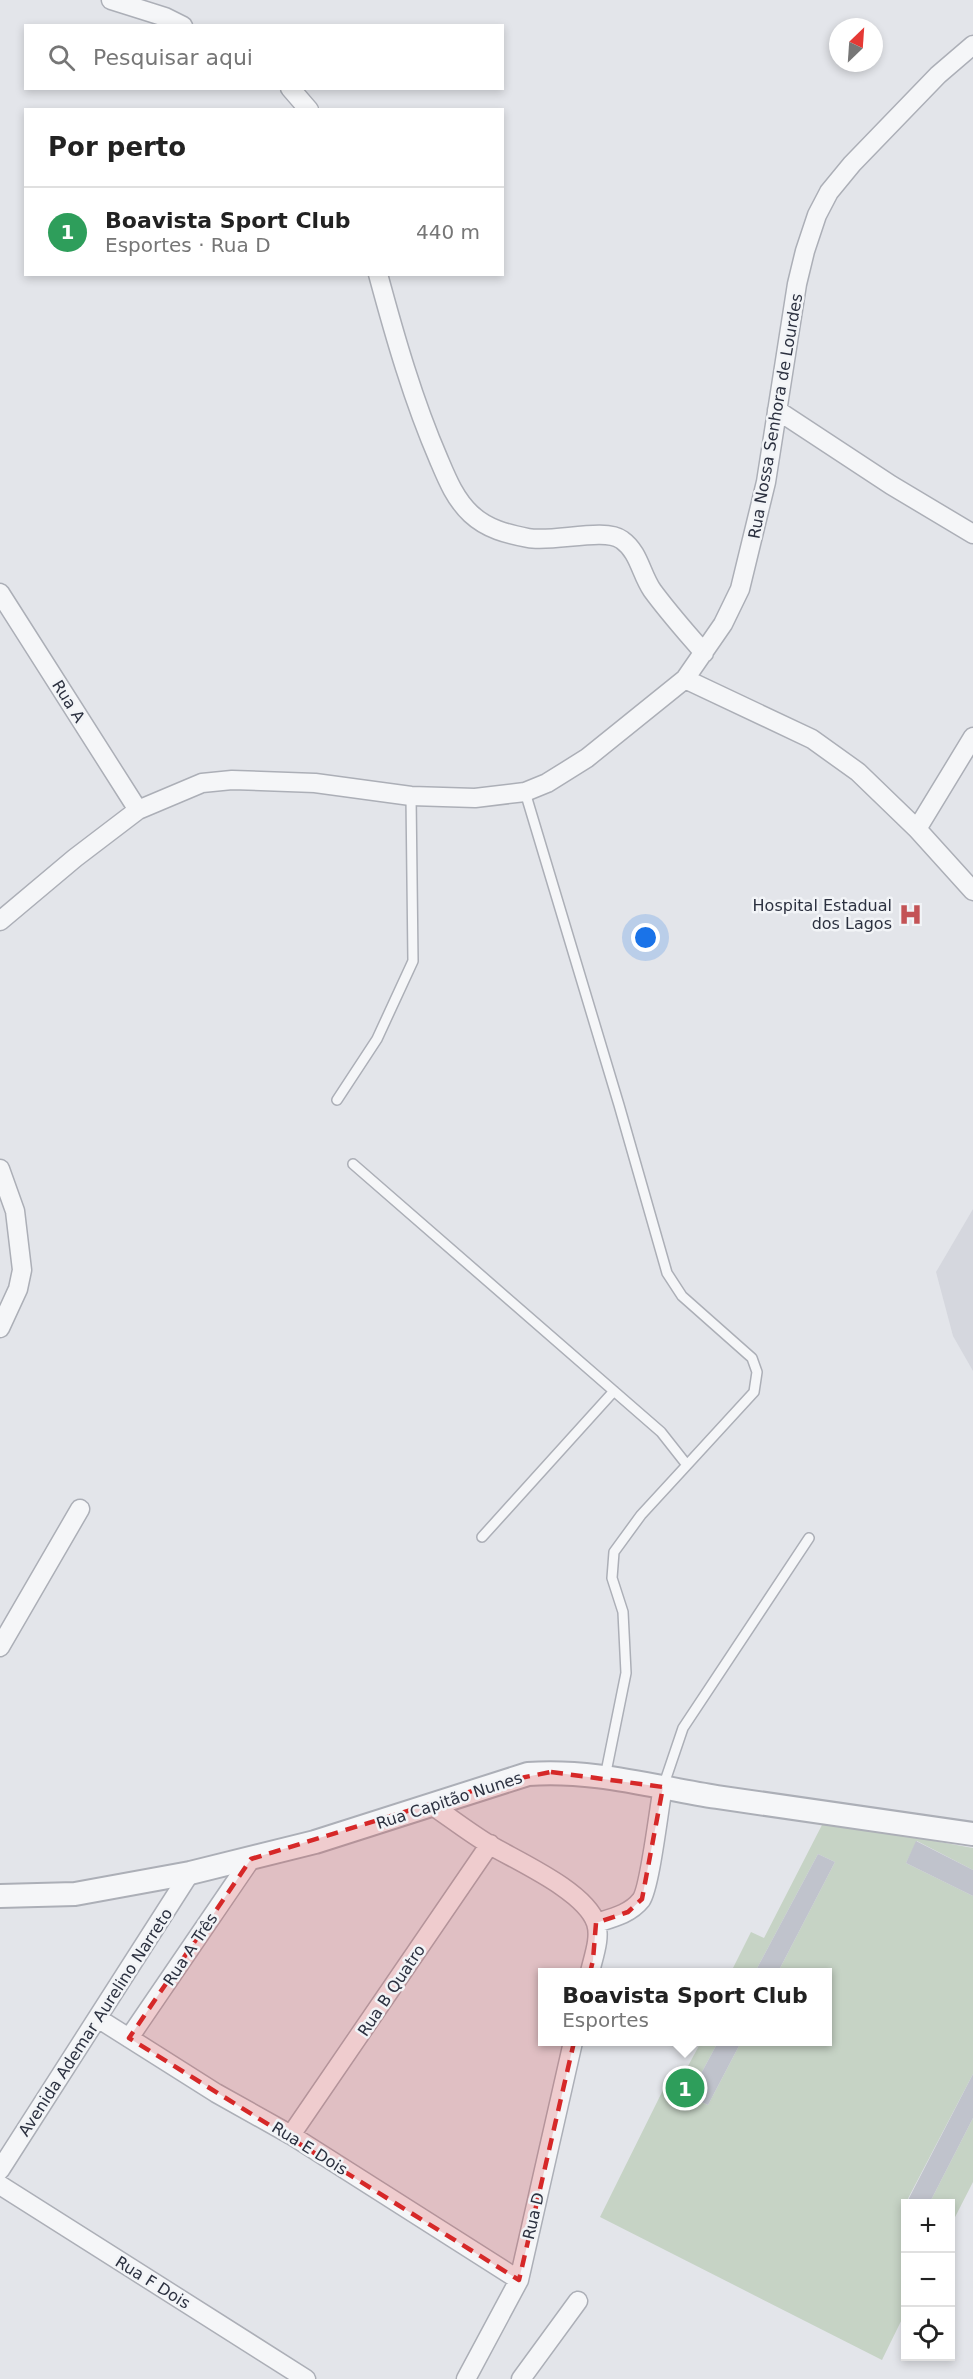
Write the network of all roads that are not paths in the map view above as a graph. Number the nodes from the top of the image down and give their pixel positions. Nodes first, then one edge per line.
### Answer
1 (111, 0) edge
2 (179, 24) edge
3 (973, 45) edge
4 (292, 90) edge
5 (307, 108) edge
6 (379, 276) edge
7 (777, 410) junction
8 (973, 534) edge
9 (0, 594) edge
10 (704, 653) junction
11 (685, 679) junction
12 (973, 737) edge
13 (525, 792) junction
14 (411, 795) junction
15 (138, 810) junction
16 (917, 830) junction
17 (973, 891) edge
18 (0, 921) edge
19 (337, 1100) dead end
20 (353, 1164) dead end
21 (0, 1169) edge
22 (9, 1235) edge
23 (0, 1328) edge
24 (614, 1391) junction
25 (687, 1465) junction
26 (80, 1509) dead end
27 (482, 1537) dead end
28 (809, 1538) dead end
29 (0, 1647) edge
30 (605, 1777) junction
31 (663, 1787) junction
32 (433, 1806) junction
33 (973, 1834) edge
34 (489, 1844) junction
35 (251, 1859) junction
36 (190, 1873) junction
37 (0, 1896) edge
38 (596, 1923) junction
39 (591, 1968) edge
40 (99, 2019) junction
41 (129, 2038) junction
42 (572, 2046) edge
43 (291, 2135) junction
44 (0, 2170) edge
45 (0, 2185) edge
46 (519, 2280) junction
47 (578, 2301) dead end
48 (306, 2379) edge
49 (466, 2379) edge
50 (521, 2379) edge

1 - 2 street
3 - 7 street, Rua Nossa Senhora de Lourdes
4 - 5 street
6 - 10 street
7 - 8 street
7 - 10 street, Rua Nossa Senhora de Lourdes
9 - 15 street, Rua A
10 - 11 street, Rua Nossa Senhora de Lourdes
11 - 13 street, Rua Nossa Senhora de Lourdes
11 - 16 street
12 - 16 street
13 - 14 street, Rua Nossa Senhora de Lourdes
13 - 25 lane
14 - 15 street, Rua Nossa Senhora de Lourdes
14 - 19 lane
15 - 18 street, Rua Nossa Senhora de Lourdes
16 - 17 street
20 - 24 lane
21 - 22 street
22 - 23 street
24 - 25 lane
24 - 27 lane
25 - 30 lane
26 - 29 street
28 - 31 lane
30 - 31 street, Rua Capitão Nunes
30 - 32 street, Rua Capitão Nunes
31 - 33 street, Rua Capitão Nunes
31 - 38 street
32 - 34 street
32 - 35 street, Rua Capitão Nunes
34 - 38 street
34 - 43 street, Rua B Quatro
35 - 36 street, Rua Capitão Nunes
35 - 41 street, Rua A Três
36 - 37 street, Rua Capitão Nunes
36 - 40 street, Avenida Ademar Aurelino Narreto
38 - 39 street
40 - 41 street, Rua E Dois
40 - 44 street, Avenida Ademar Aurelino Narreto
41 - 43 street, Rua E Dois
42 - 46 street, Rua D
43 - 46 street, Rua E Dois
45 - 48 street, Rua F Dois
46 - 49 street, Rua D
47 - 50 street

